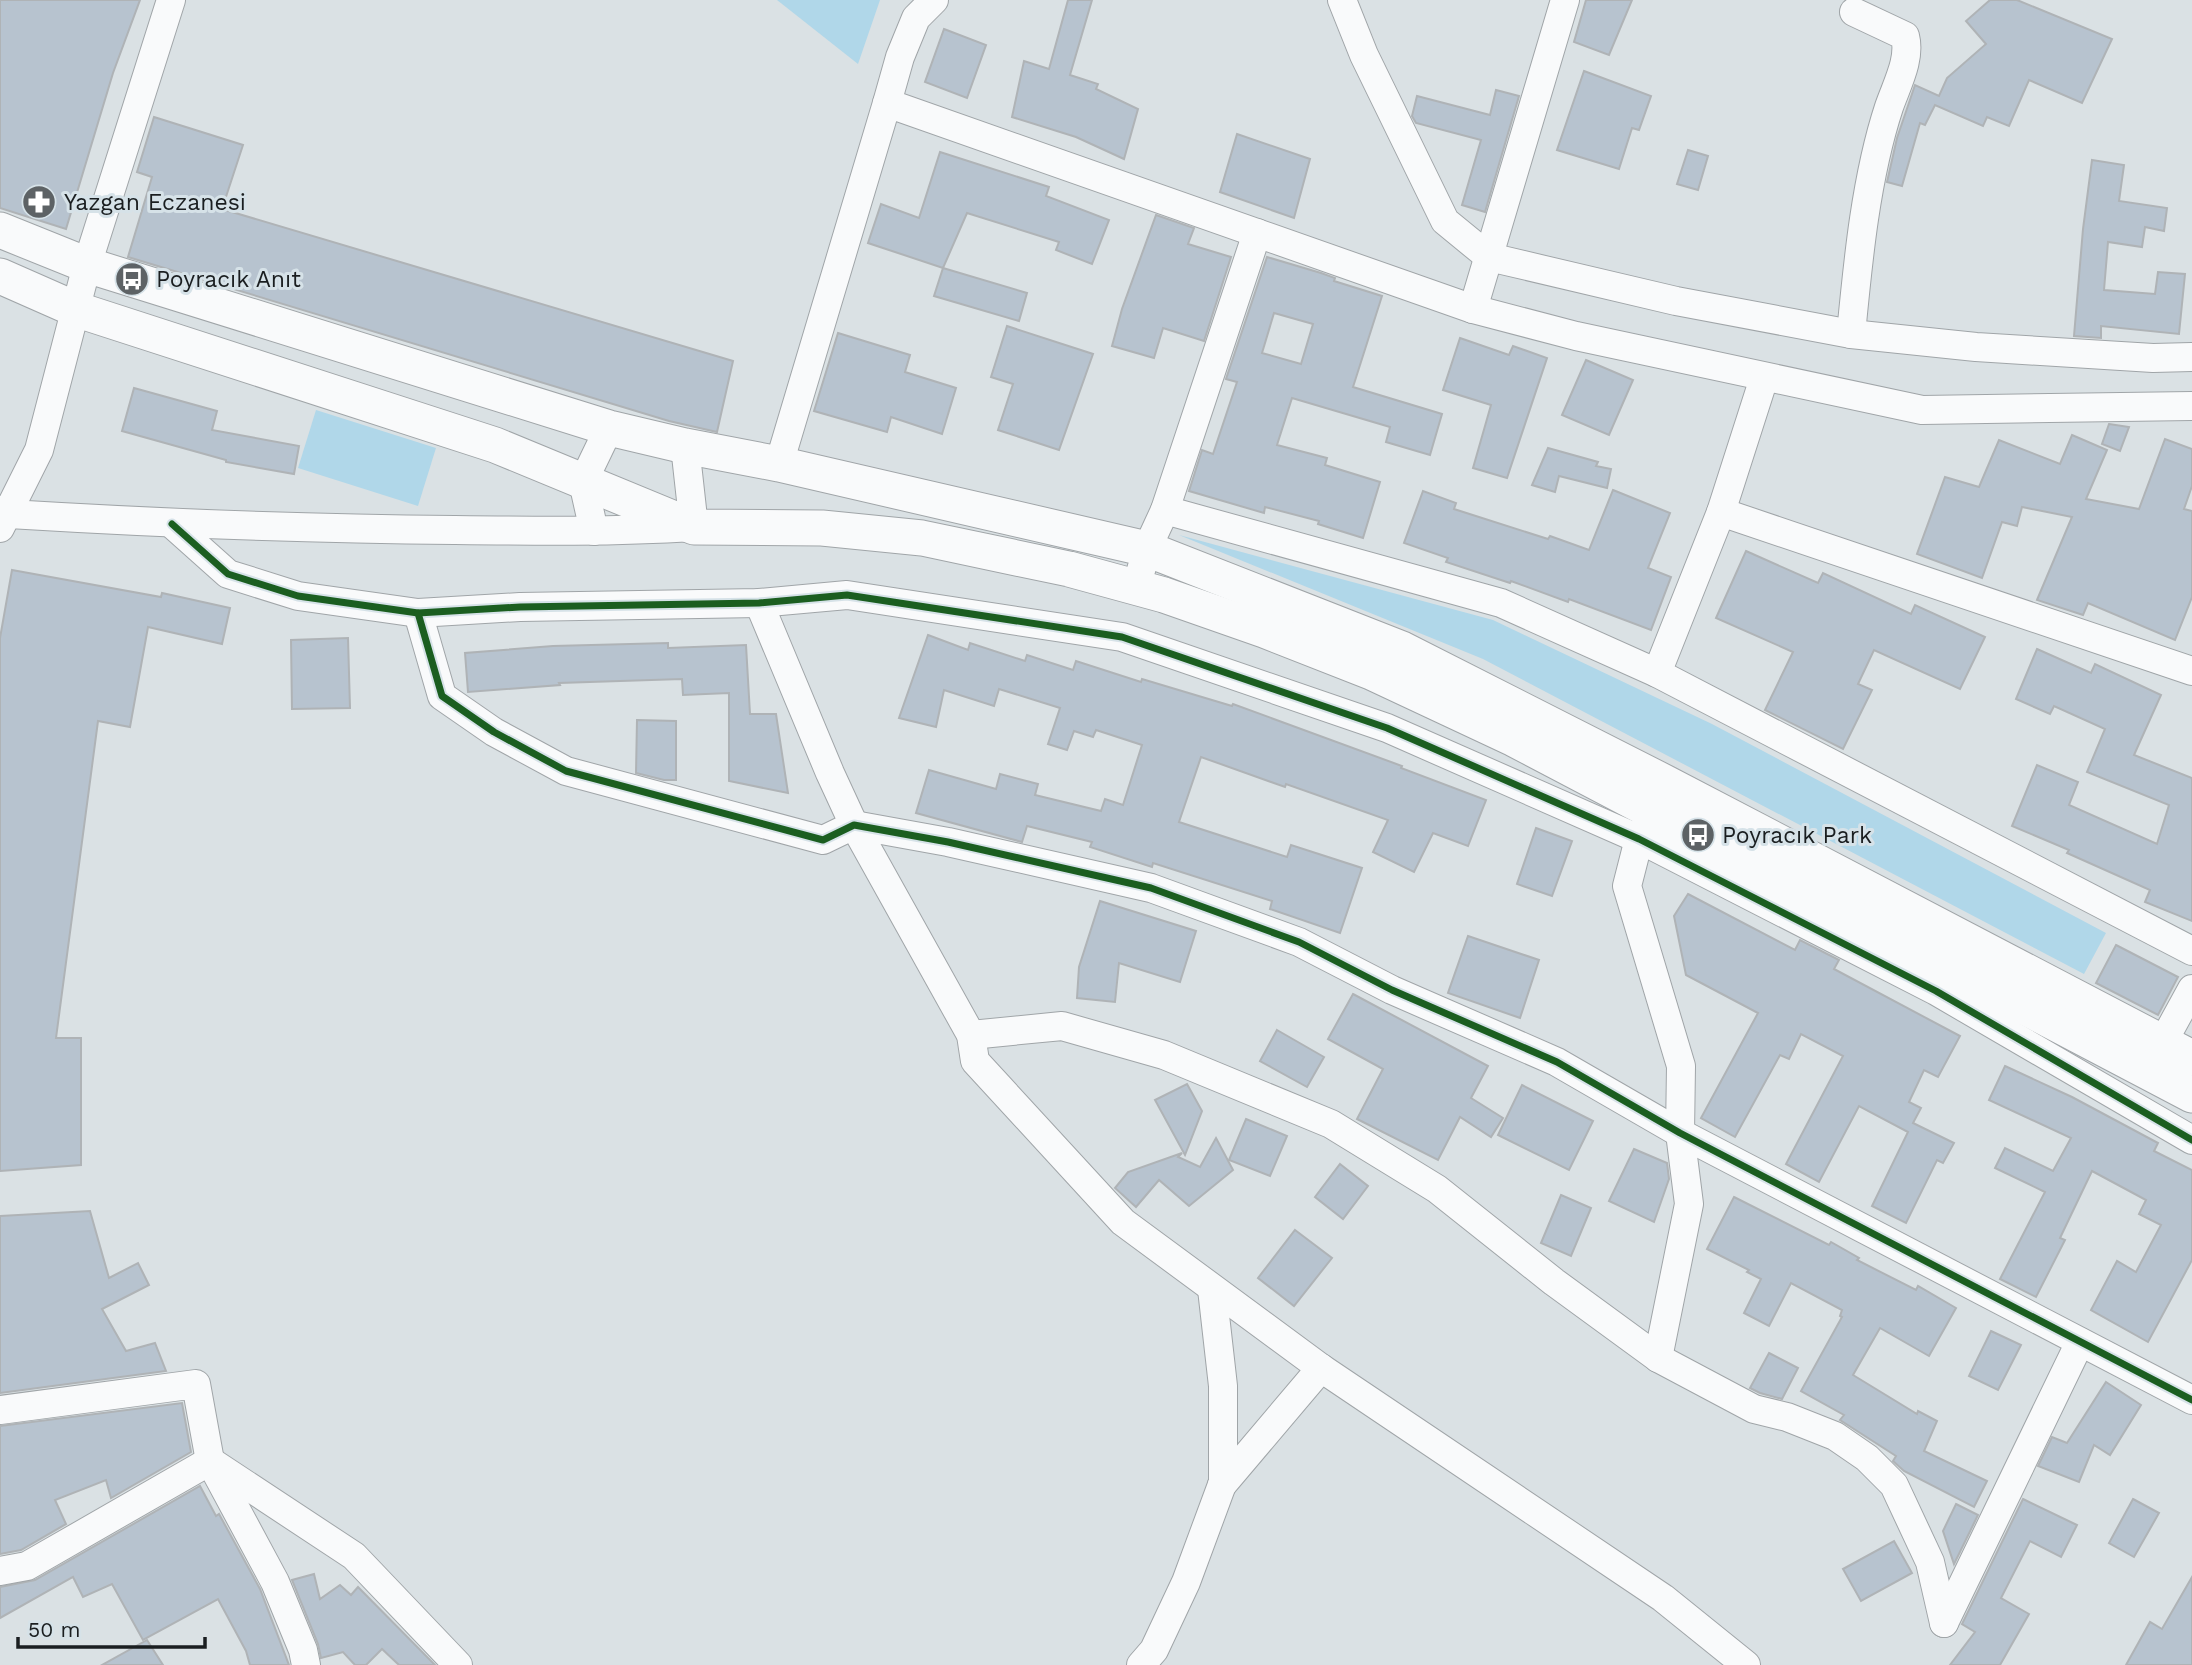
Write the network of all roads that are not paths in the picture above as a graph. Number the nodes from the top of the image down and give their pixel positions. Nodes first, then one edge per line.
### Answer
1 (171, 0) edge
2 (934, 0) edge
3 (1342, 0) edge
4 (1565, 0) edge
5 (1854, 12) dead end
6 (887, 103) junction
7 (0, 230) edge
8 (1257, 233) junction
9 (1489, 257) junction
10 (88, 265) junction
11 (0, 275) edge
12 (75, 309) junction
13 (1473, 309) junction
14 (1851, 334) junction
15 (2192, 357) edge
16 (1764, 377) junction
17 (2192, 406) edge
18 (609, 428) junction
19 (685, 446) junction
20 (779, 464) junction
21 (583, 482) junction
22 (1165, 510) junction
23 (1721, 512) junction
24 (3, 517) edge
25 (172, 524) junction
26 (694, 527) junction
27 (594, 531) junction
28 (1147, 549) junction
29 (1136, 588) junction
30 (759, 603) junction
31 (418, 613) junction
32 (2192, 671) edge
33 (1657, 673) junction
34 (1653, 811) junction
35 (854, 825) junction
36 (2192, 951) edge
37 (2192, 989) edge
38 (971, 1035) junction
39 (2178, 1050) edge
40 (2192, 1095) edge
41 (1680, 1133) junction
42 (2192, 1140) edge
43 (1212, 1289) junction
44 (2080, 1342) junction
45 (1658, 1358) junction
46 (1321, 1368) junction
47 (2192, 1400) edge
48 (0, 1410) edge
49 (210, 1461) junction
50 (1222, 1485) junction
51 (0, 1571) edge
52 (306, 1665) edge
53 (458, 1665) edge
54 (1141, 1665) edge
55 (1746, 1665) edge

1 - 10 street
2 - 6 street
3 - 9 street
4 - 9 street
5 - 14 street
6 - 8 street
6 - 20 street
7 - 10 main road
8 - 13 street
8 - 22 street
9 - 13 street
9 - 14 street
10 - 12 street
10 - 18 main road
11 - 12 main road
12 - 21 main road
12 - 24 street
13 - 16 street
14 - 15 street
16 - 17 street
16 - 23 street
18 - 19 main road
18 - 21 street
19 - 20 main road
19 - 26 street
20 - 28 main road
21 - 26 main road
21 - 27 street
22 - 28 street
22 - 33 street
23 - 32 street
23 - 33 street
24 - 25 street
25 - 27 street
25 - 31 street
26 - 27 street
26 - 29 main road
28 - 29 street
28 - 34 main road
29 - 34 main road
30 - 31 street
30 - 34 street
30 - 35 street
31 - 35 street
33 - 36 street
34 - 39 main road
34 - 40 main road
34 - 41 street
34 - 42 street
35 - 38 street
35 - 41 street
37 - 39 street
38 - 43 street
38 - 45 street
41 - 44 street
41 - 45 street
43 - 46 street
43 - 50 street
44 - 45 street
44 - 47 street
46 - 50 street
46 - 55 street
48 - 49 street
49 - 51 street
49 - 52 street
49 - 53 street
50 - 54 street

